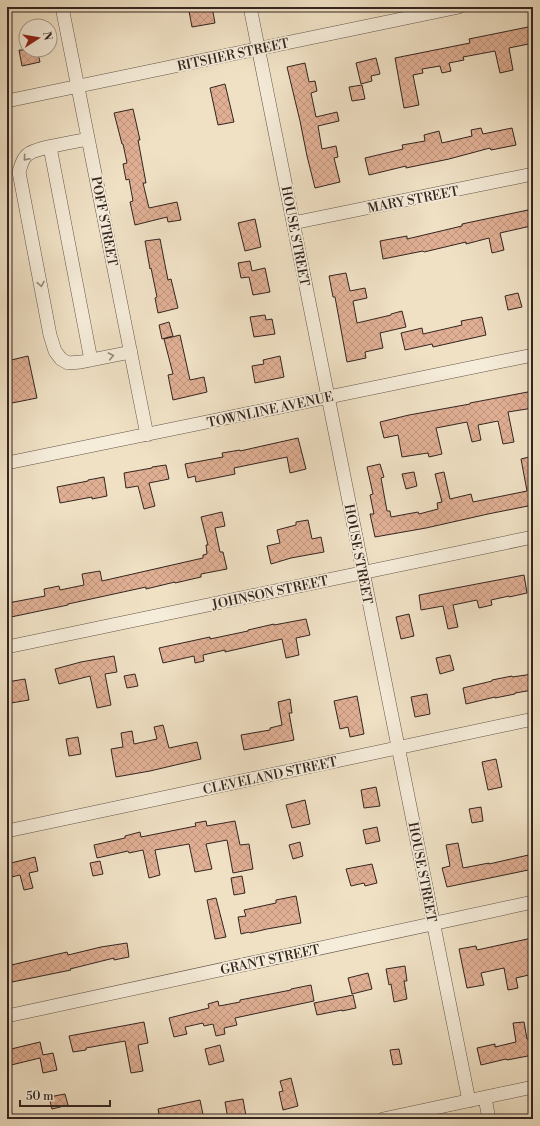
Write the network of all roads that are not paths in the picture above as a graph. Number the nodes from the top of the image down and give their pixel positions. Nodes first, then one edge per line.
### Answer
1 (62, 7) edge
2 (250, 7) edge
3 (459, 7) edge
4 (258, 48) junction
5 (78, 86) junction
6 (7, 101) edge
7 (88, 139) junction
8 (50, 147) junction
9 (533, 174) edge
10 (293, 223) junction
11 (131, 352) junction
12 (533, 355) edge
13 (91, 360) junction
14 (328, 397) junction
15 (147, 435) junction
16 (7, 463) edge
17 (533, 537) edge
18 (363, 573) junction
19 (7, 647) edge
20 (533, 719) edge
21 (398, 748) junction
22 (7, 831) edge
23 (533, 902) edge
24 (433, 923) junction
25 (7, 1016) edge
26 (533, 1087) edge
27 (485, 1098) junction
28 (469, 1101) junction
29 (383, 1119) edge
30 (489, 1119) edge

1 - 5 street, POFF STREET
2 - 4 street, HOUSE STREET
3 - 4 street, RITSHER STREET
4 - 5 street, RITSHER STREET
4 - 10 street, HOUSE STREET
5 - 6 street, RITSHER STREET
5 - 7 street, POFF STREET
7 - 8 street
7 - 11 street, POFF STREET
8 - 13 street
8 -> 13 street
9 - 10 street, MARY STREET
10 - 14 street, HOUSE STREET
13 -> 11 street
11 - 15 street, POFF STREET
12 - 14 street, TOWNLINE AVENUE
14 - 15 street, TOWNLINE AVENUE
14 - 18 street, HOUSE STREET
15 - 16 street, TOWNLINE AVENUE
17 - 18 street, JOHNSON STREET
18 - 19 street, JOHNSON STREET
18 - 21 street, HOUSE STREET
20 - 21 street, CLEVELAND STREET
21 - 22 street, CLEVELAND STREET
21 - 24 street, HOUSE STREET
23 - 24 street, GRANT STREET
24 - 25 street, GRANT STREET
24 - 28 street, HOUSE STREET
26 - 27 street
27 - 28 street
27 - 30 street
28 - 29 street

